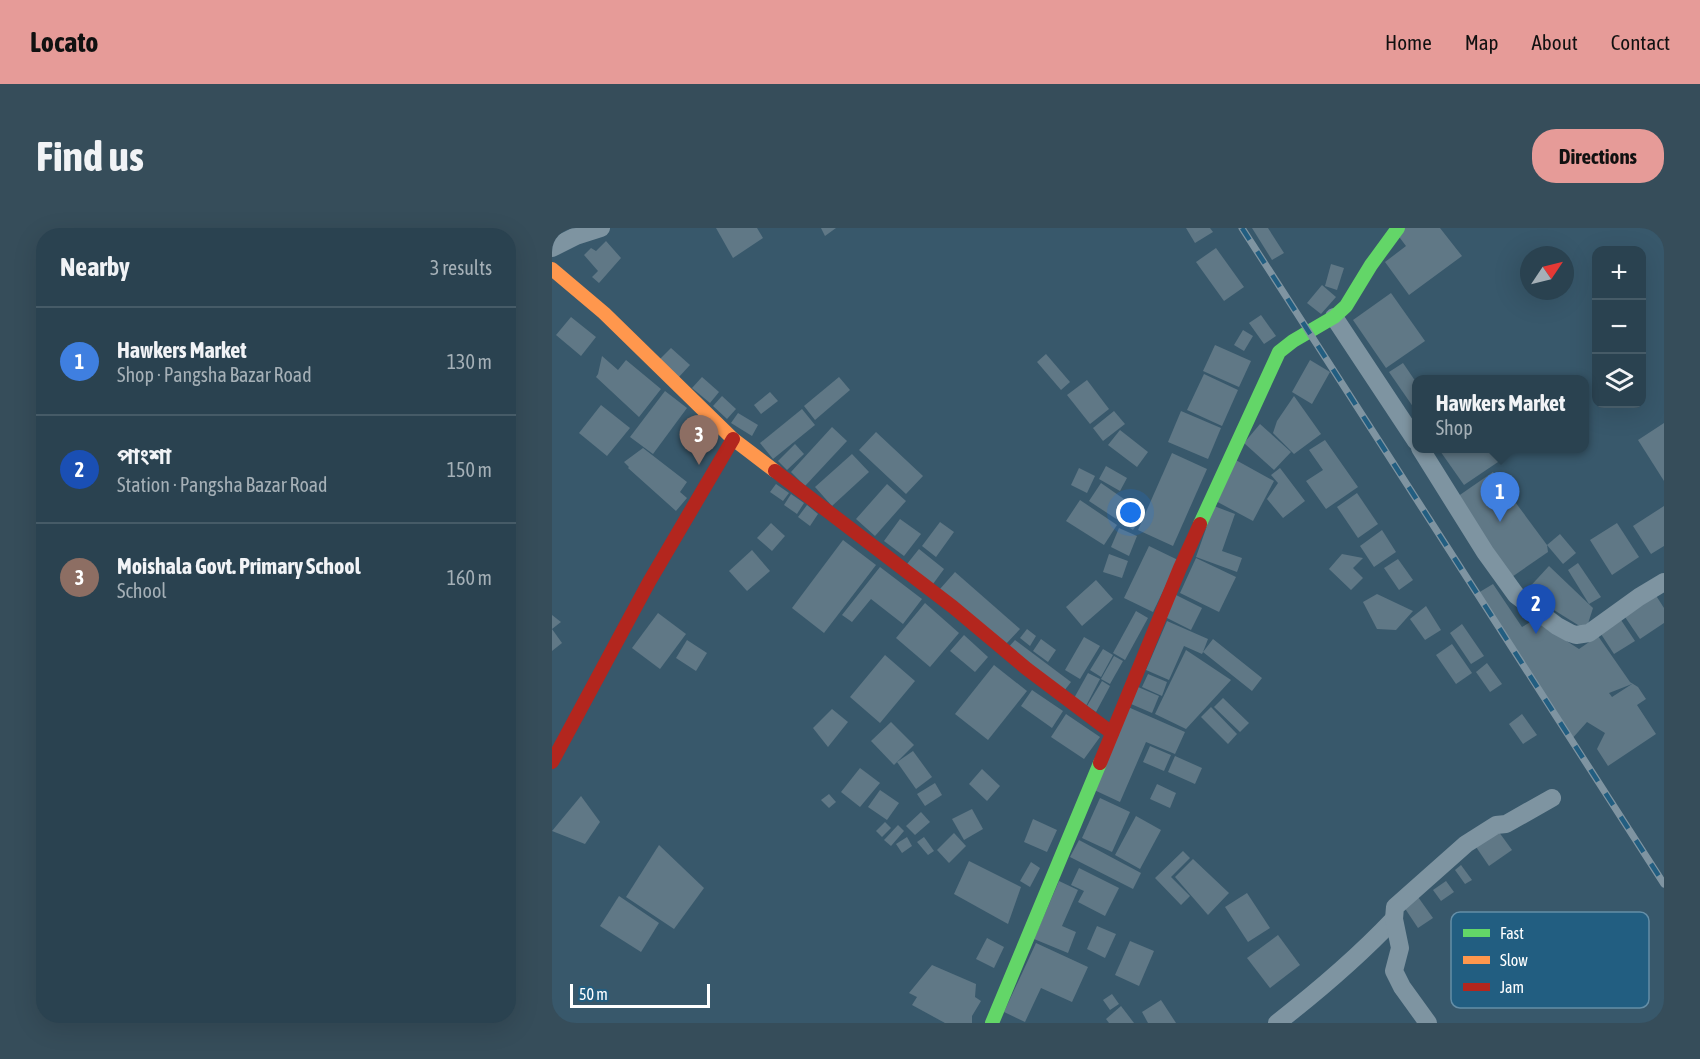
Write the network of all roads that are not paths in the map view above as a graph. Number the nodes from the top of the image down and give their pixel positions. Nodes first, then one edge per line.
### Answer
1 (601, 228) edge
2 (1398, 228) edge
3 (552, 248) edge
4 (552, 269) edge
5 (1334, 317) junction
6 (1412, 435) edge
7 (733, 439) junction
8 (1423, 453) edge
9 (1664, 582) edge
10 (1112, 733) junction
11 (552, 762) edge
12 (1552, 798) dead end
13 (1394, 919) junction
14 (992, 1023) edge
15 (1277, 1023) edge
16 (1428, 1023) edge

1 - 3 street
2 - 5 street
4 - 7 street
5 - 6 street
5 - 10 street
7 - 10 street
7 - 11 street
8 - 9 street
10 - 14 street
12 - 13 street
13 - 15 street
13 - 16 street

